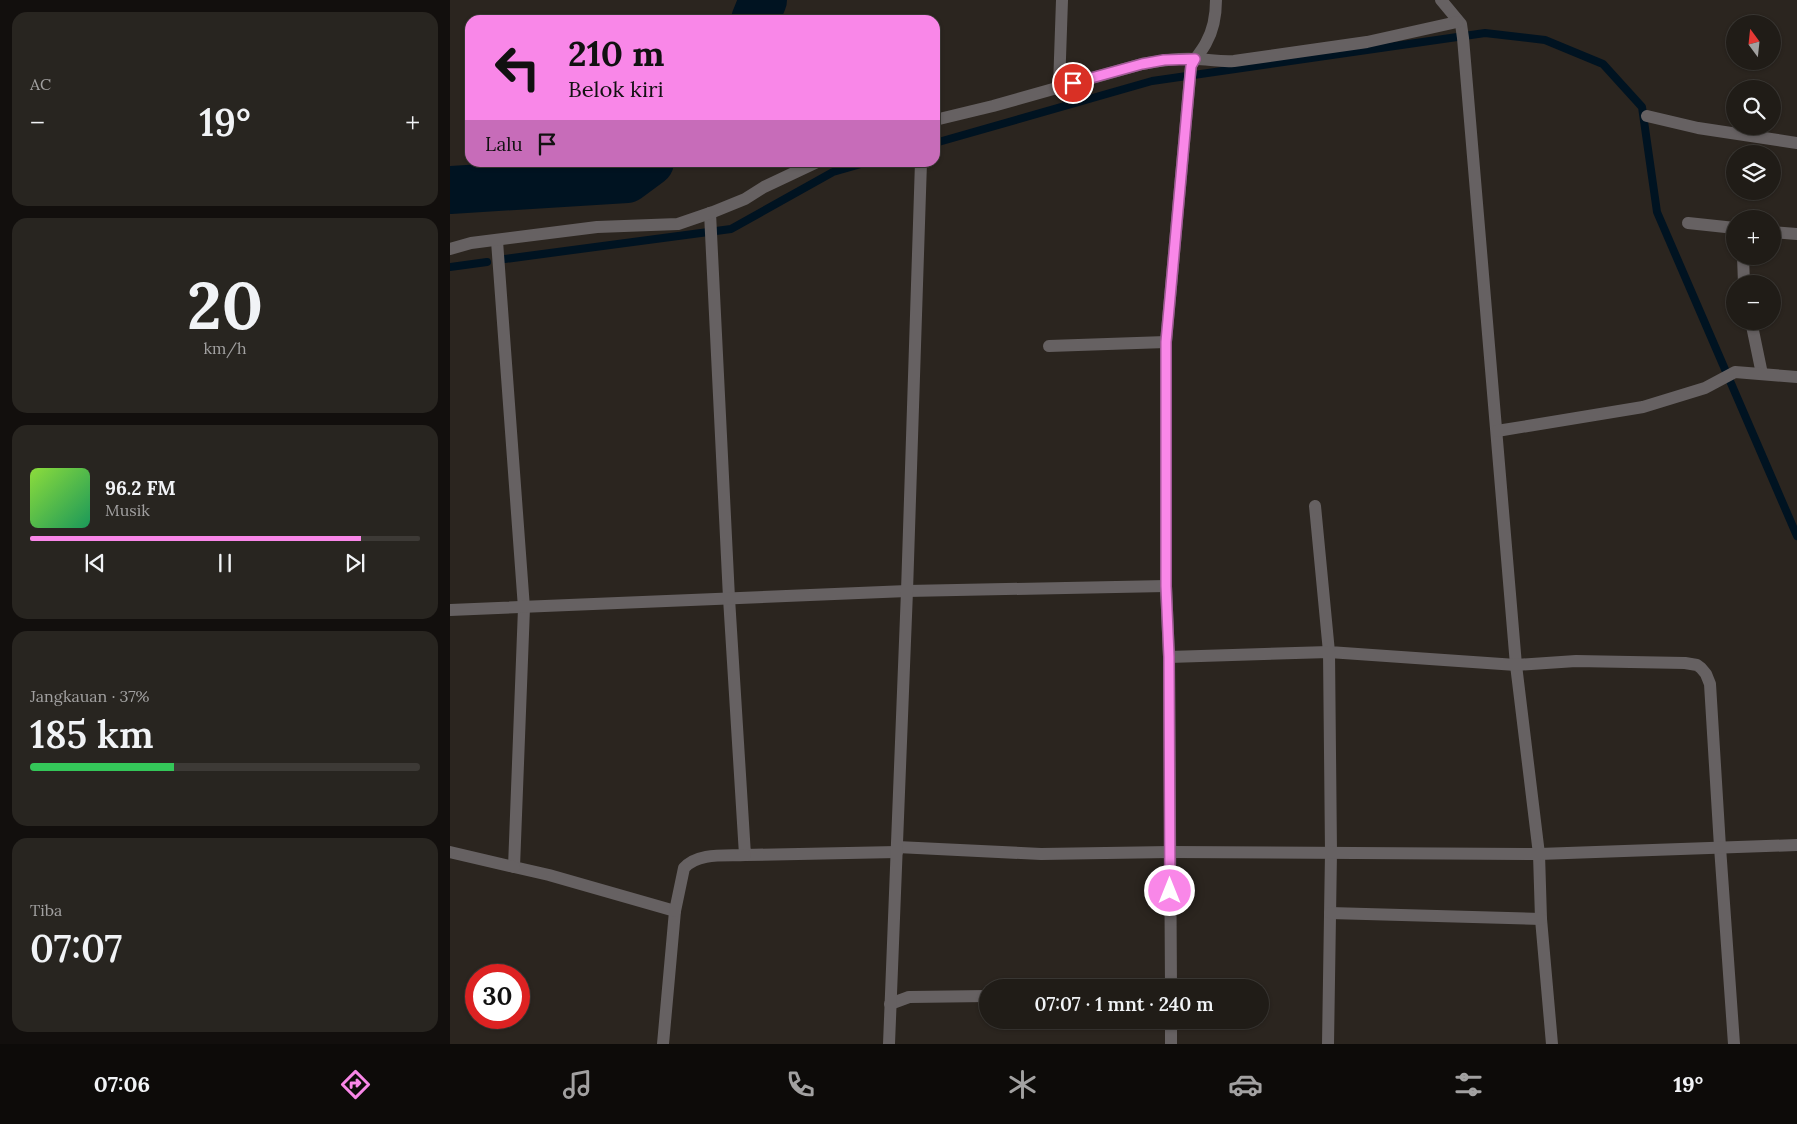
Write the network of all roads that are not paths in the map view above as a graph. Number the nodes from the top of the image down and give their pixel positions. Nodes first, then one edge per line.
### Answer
1 (1062, 0) edge
2 (1216, 0) edge
3 (1441, 0) edge
4 (1461, 29) junction
5 (1192, 68) junction
6 (1059, 87) junction
7 (1647, 116) dead end
8 (940, 119) edge
9 (1797, 143) edge
10 (806, 167) edge
11 (921, 167) edge
12 (710, 219) junction
13 (1688, 223) dead end
14 (1726, 227) edge
15 (1781, 233) edge
16 (1797, 234) edge
17 (497, 240) junction
18 (450, 249) edge
19 (1753, 330) edge
20 (1166, 342) junction
21 (1049, 346) dead end
22 (1762, 374) junction
23 (1797, 377) edge
24 (1497, 431) junction
25 (1315, 506) dead end
26 (1166, 586) junction
27 (907, 591) junction
28 (729, 598) junction
29 (524, 608) junction
30 (450, 610) edge
31 (1329, 652) junction
32 (1169, 657) junction
33 (1516, 665) junction
34 (1797, 845) edge
35 (1720, 847) junction
36 (897, 850) junction
37 (450, 852) edge
38 (1170, 852) junction
39 (1331, 852) junction
40 (1539, 854) junction
41 (745, 855) junction
42 (514, 867) junction
43 (675, 911) junction
44 (1330, 913) junction
45 (1541, 919) junction
46 (1171, 979) edge
47 (979, 996) edge
48 (890, 1004) junction
49 (1171, 1029) edge
50 (663, 1044) edge
51 (889, 1044) edge
52 (1172, 1044) edge
53 (1328, 1044) edge
54 (1552, 1044) edge
55 (1734, 1044) edge

1 - 6 street
2 - 5 street
3 - 4 street
4 - 5 street
4 - 24 street
5 - 6 street
5 - 20 street
6 - 8 street
7 - 9 street
10 - 12 street
11 - 27 street
12 - 17 street
12 - 28 street
13 - 14 street
15 - 16 street
17 - 18 street
17 - 29 street
19 - 22 street
20 - 21 street
20 - 26 street
22 - 23 street
22 - 24 street
24 - 33 street
25 - 31 street
26 - 27 street
26 - 32 street
27 - 28 street
27 - 36 street
28 - 29 street
28 - 41 street
29 - 30 street
29 - 42 street
31 - 32 street
31 - 33 street
31 - 39 street
32 - 38 street
33 - 35 street
33 - 40 street
34 - 35 street
35 - 40 street
35 - 55 street
36 - 38 street
36 - 41 street
36 - 48 street
37 - 42 street
38 - 39 street
38 - 46 street
39 - 40 street
39 - 44 street
40 - 45 street
41 - 43 street
42 - 43 street
43 - 50 street
44 - 45 street
44 - 53 street
45 - 54 street
47 - 48 street
48 - 51 street
49 - 52 street

